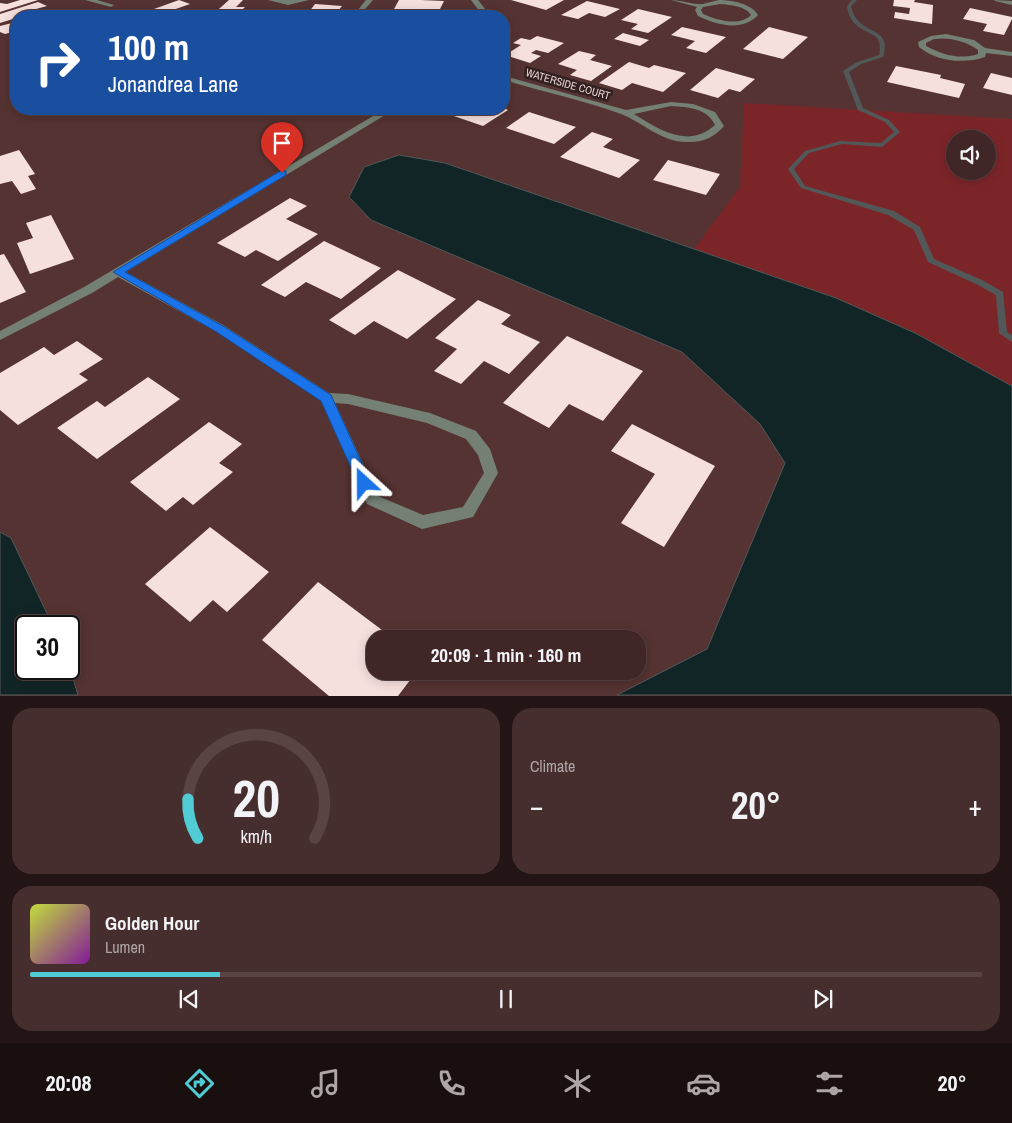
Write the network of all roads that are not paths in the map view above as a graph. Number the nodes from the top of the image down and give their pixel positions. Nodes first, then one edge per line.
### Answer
1 (88, 0) edge
2 (271, 0) edge
3 (306, 0) edge
4 (370, 0) edge
5 (474, 0) edge
6 (674, 0) edge
7 (997, 0) edge
8 (1012, 2) edge
9 (111, 5) dead end
10 (701, 6) junction
11 (361, 10) edge
12 (483, 10) edge
13 (982, 50) junction
14 (1012, 54) edge
15 (510, 80) edge
16 (626, 113) junction
17 (381, 115) edge
18 (118, 272) junction
19 (0, 336) edge
20 (326, 398) junction

1 - 9 street
2 - 3 street
4 - 11 street
5 - 12 street
6 - 10 street
7 - 8 street
10 - 10 street
13 - 13 street
13 - 14 street
15 - 16 street, WATERSIDE COURT
16 - 16 street, WATERSIDE COURT
17 - 18 street
18 - 19 street
18 - 20 street
20 - 20 street

